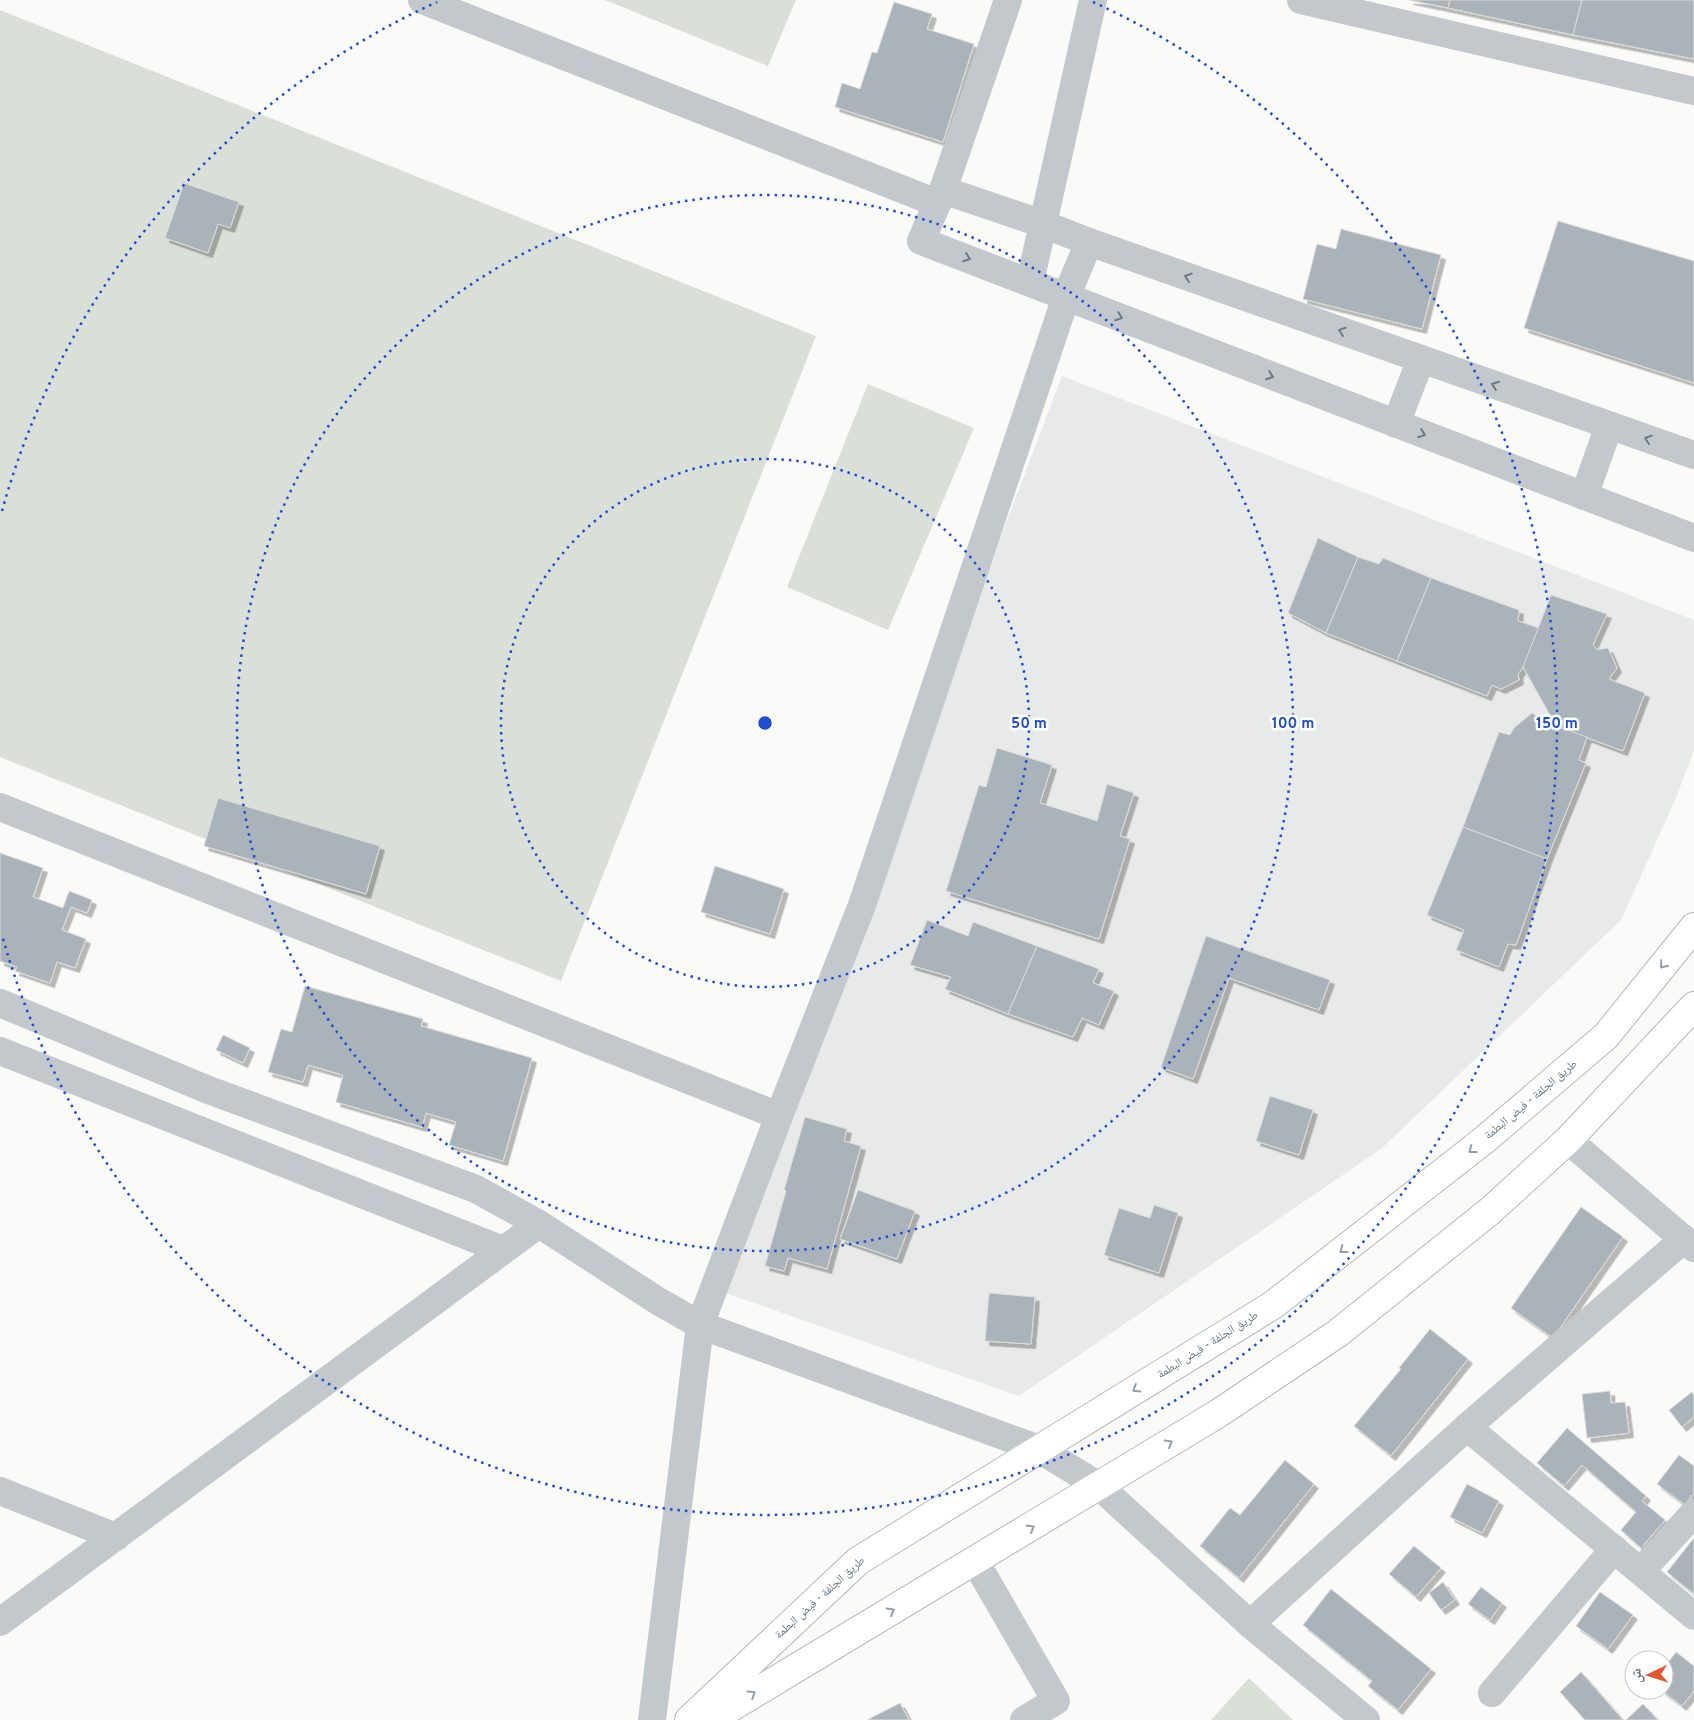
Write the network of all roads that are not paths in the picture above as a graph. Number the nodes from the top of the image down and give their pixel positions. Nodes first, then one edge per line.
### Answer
1 (422, 0) edge
2 (1008, 0) edge
3 (1093, 0) edge
4 (1301, 0) edge
5 (1694, 91) edge
6 (940, 196) junction
7 (1043, 224) junction
8 (1089, 242) junction
9 (1030, 282) junction
10 (1066, 297) junction
11 (1421, 359) junction
12 (1396, 424) junction
13 (1609, 426) junction
14 (1694, 455) edge
15 (1584, 496) junction
16 (1694, 538) edge
17 (0, 807) edge
18 (1694, 927) edge
19 (0, 1003) edge
20 (1694, 1006) edge
21 (0, 1051) edge
22 (779, 1116) junction
23 (1568, 1140) junction
24 (539, 1224) junction
25 (1689, 1244) edge
26 (503, 1250) junction
27 (700, 1325) junction
28 (1467, 1427) junction
29 (1040, 1449) junction
30 (1099, 1486) junction
31 (0, 1491) edge
32 (1694, 1513) edge
33 (116, 1537) junction
34 (1614, 1549) junction
35 (975, 1561) junction
36 (1641, 1572) junction
37 (1694, 1616) edge
38 (0, 1622) edge
39 (1250, 1624) junction
40 (1492, 1693) dead end
41 (652, 1720) edge
42 (689, 1720) edge
43 (710, 1720) edge
44 (1024, 1720) edge
45 (1366, 1720) edge

1 - 6 street
2 - 6 street
3 - 7 street
4 - 5 street
6 - 7 street
6 -> 9 street
7 - 8 street
7 - 9 street
8 - 10 street
11 -> 8 street
9 - 10 street
10 -> 12 street
10 - 22 street
11 - 12 street
13 -> 11 street
12 -> 15 street
14 -> 13 street
13 - 15 street
15 - 16 street
17 - 22 street
18 -> 29 main road, طريق الجلفة - فيض البطمة
19 - 24 street
20 - 23 main road
21 - 26 street
22 - 27 street
23 - 25 street
30 -> 23 main road
24 - 26 street
24 - 27 street
25 - 28 street
26 - 33 street
27 - 29 street
27 - 41 street
28 - 34 street
28 - 39 street
29 - 30 street
29 - 42 main road, طريق الجلفة - فيض البطمة
35 -> 30 main road
30 - 39 street
31 - 33 street
32 - 36 street
33 - 38 street
34 - 36 street
34 - 40 street
43 -> 35 main road
35 - 44 street
36 - 37 street
39 - 45 street

